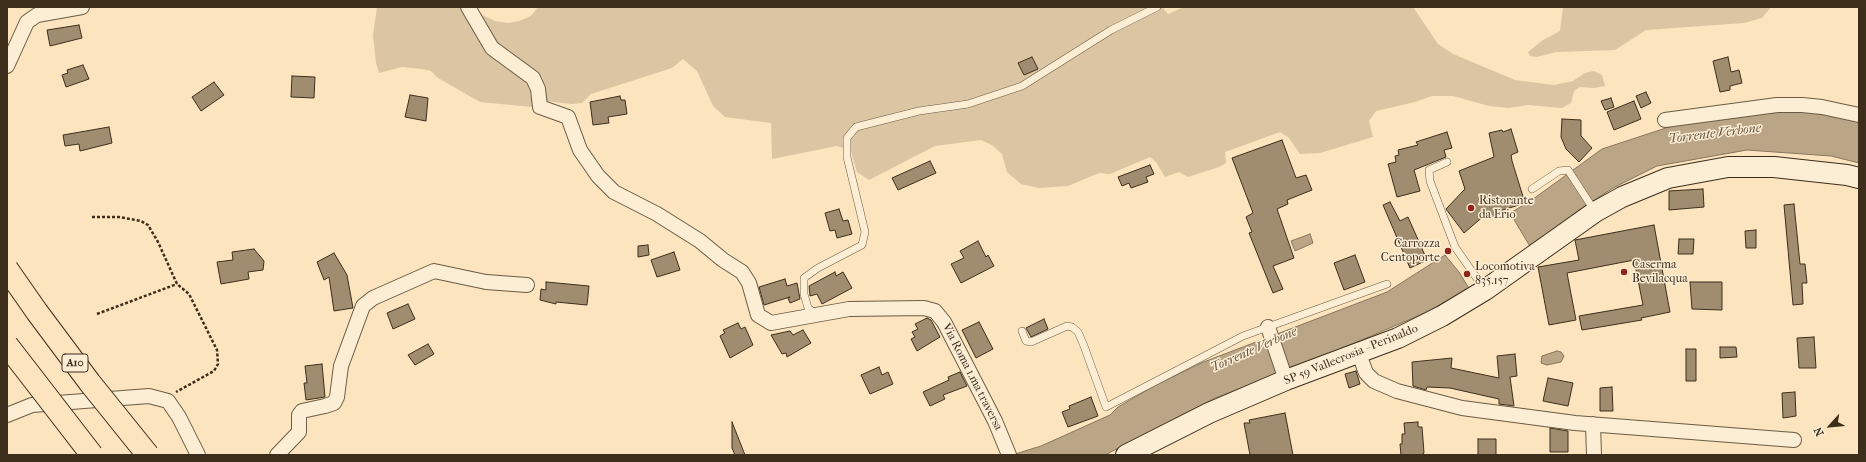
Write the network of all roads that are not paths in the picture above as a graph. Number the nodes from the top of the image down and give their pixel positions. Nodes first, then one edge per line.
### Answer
1 (82, 7) edge
2 (468, 7) edge
3 (1157, 7) edge
4 (7, 66) edge
5 (1859, 115) edge
6 (1665, 120) dead end
7 (1447, 162) dead end
8 (1859, 178) edge
9 (1532, 189) dead end
10 (1593, 209) junction
11 (7, 269) edge
12 (1387, 284) dead end
13 (527, 285) dead end
14 (1485, 290) junction
15 (816, 314) junction
16 (1269, 330) junction
17 (1022, 332) dead end
18 (7, 345) edge
19 (1359, 354) junction
20 (1285, 378) junction
21 (7, 415) edge
22 (1593, 424) junction
23 (1794, 440) dead end
24 (1008, 451) edge
25 (92, 455) edge
26 (148, 455) edge
27 (198, 455) edge
28 (277, 455) edge
29 (1126, 455) edge
30 (1594, 455) edge

1 - 4 street
2 - 15 street, Via Roma 1.ma traversa
3 - 15 lane
5 - 6 street
7 - 14 lane
8 - 10 main road, SP 59 Vallecrosia - Perinaldo
9 - 10 lane
10 - 14 main road, SP 59 Vallecrosia - Perinaldo
11 - 26 highway, A10, bridge
12 - 16 lane
13 - 28 street
14 - 19 main road, SP 59 Vallecrosia - Perinaldo
15 - 24 street, Via Roma 1.ma traversa
16 - 17 lane
16 - 20 street
18 - 25 highway, bridge
19 - 20 main road, SP 59 Vallecrosia - Perinaldo
19 - 22 street
20 - 29 main road, SP 59 Vallecrosia - Perinaldo
21 - 27 street
22 - 23 street
22 - 30 street

